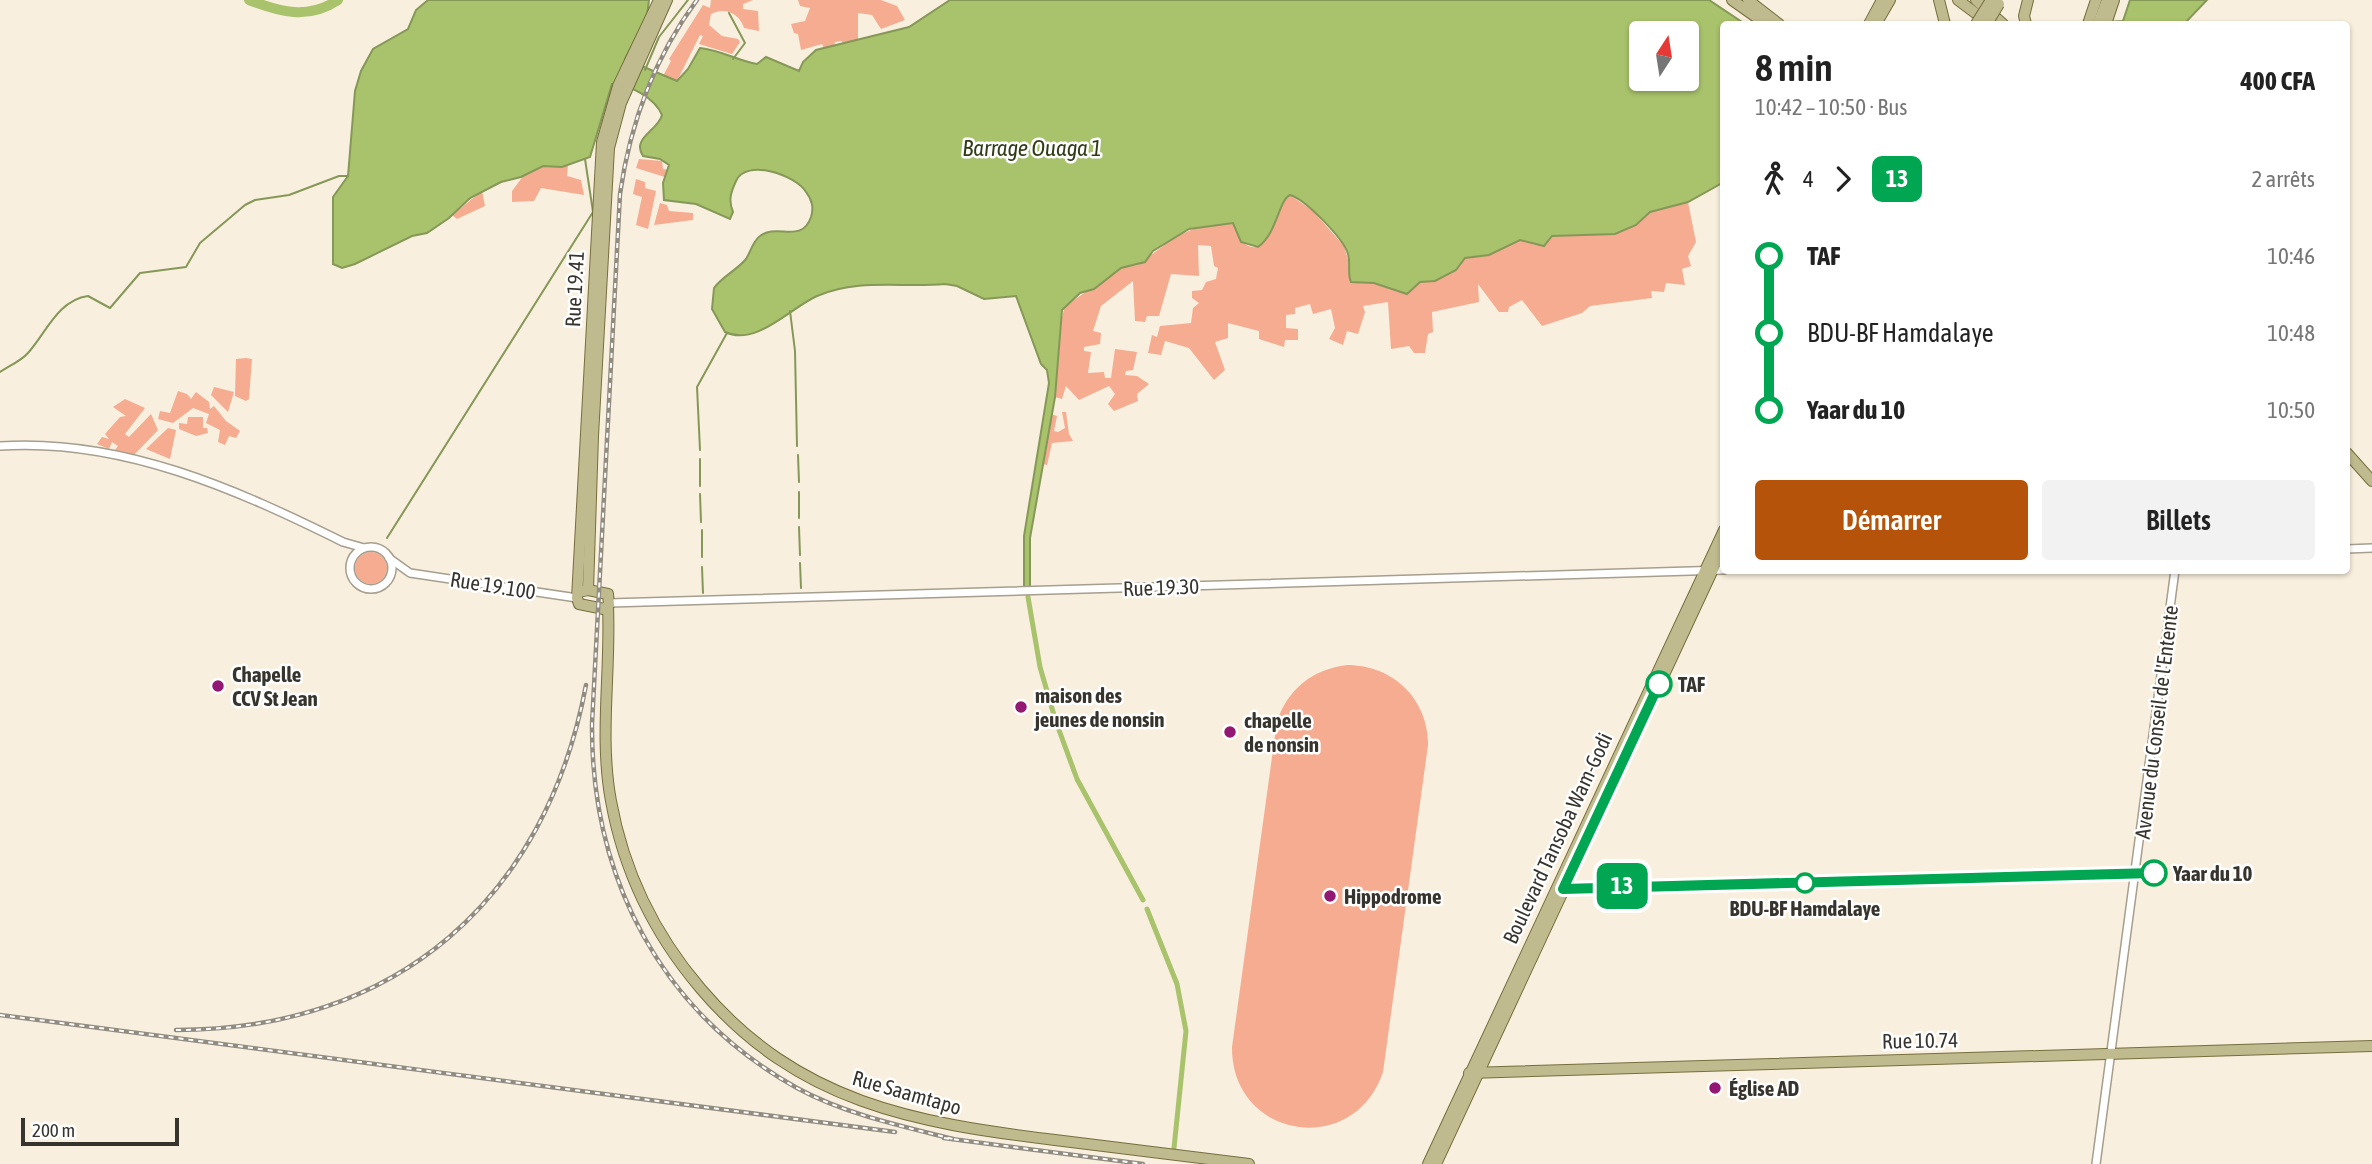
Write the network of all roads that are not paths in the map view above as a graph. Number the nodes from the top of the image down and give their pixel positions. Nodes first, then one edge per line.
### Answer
1 (659, 0) edge
2 (667, 0) edge
3 (1732, 0) edge
4 (1748, 0) edge
5 (1882, 0) edge
6 (1889, 0) edge
7 (1939, 0) edge
8 (1958, 0) edge
9 (1976, 0) edge
10 (2028, 0) edge
11 (2096, 0) edge
12 (2106, 0) edge
13 (2114, 0) edge
14 (1997, 2) edge
15 (1762, 21) edge
16 (1775, 21) edge
17 (1871, 21) edge
18 (1878, 21) edge
19 (1944, 21) edge
20 (1979, 21) edge
21 (1984, 21) edge
22 (1989, 21) edge
23 (2000, 21) edge
24 (2025, 21) edge
25 (2098, 21) edge
26 (2099, 21) edge
27 (2099, 21) edge
28 (634, 61) junction
29 (0, 446) edge
30 (2350, 456) edge
31 (2350, 465) edge
32 (2372, 481) edge
33 (2372, 489) edge
34 (1720, 540) edge
35 (343, 542) junction
36 (364, 548) junction
37 (2372, 548) edge
38 (2350, 549) edge
39 (1720, 552) edge
40 (389, 558) junction
41 (350, 566) junction
42 (1708, 570) junction
43 (1720, 570) edge
44 (410, 573) junction
45 (2174, 574) edge
46 (385, 583) junction
47 (581, 593) junction
48 (609, 605) junction
49 (2372, 1046) edge
50 (2109, 1055) junction
51 (1473, 1073) junction
52 (1249, 1164) edge
53 (1428, 1164) edge
54 (1436, 1164) edge
55 (2096, 1164) edge

1 - 28 main road, Rue 19.41
2 - 28 main road, Rue 19.41
3 - 15 main road
4 - 16 main road
5 - 17 main road
6 - 18 main road
7 - 19 main road
8 - 21 main road
9 - 23 main road
10 - 24 main road
11 - 25 main road
12 - 26 main road
13 - 27 main road
14 - 20 main road, bridge
14 - 22 main road, bridge
28 - 47 main road, Rue 19.41
29 - 35 street
30 - 32 main road
31 - 33 main road
34 - 42 main road, Boulevard Tansoba Wam-Godi
35 - 36 street
35 - 41 street
36 - 40 street
36 - 41 street
37 - 38 street
39 - 42 main road, Boulevard Tansoba Wam-Godi
40 - 44 street, Rue 19.100
40 - 46 street
41 - 46 street
42 - 43 street, Rue 19.30
42 - 48 street, Rue 19.30
42 - 51 main road, Boulevard Tansoba Wam-Godi
44 - 46 street
44 - 47 street, Rue 19.100
45 - 50 street, Avenue du Conseil de l'Entente
47 - 48 main road
47 - 48 main road
48 - 52 main road, Rue Saamtapo
49 - 50 main road, Rue 10.74
50 - 51 main road, Rue 10.74
50 - 55 street, Avenue du Conseil de l'Entente
51 - 53 main road, Boulevard Tansoba Wam-Godi
51 - 54 main road, Boulevard Tansoba Wam-Godi

